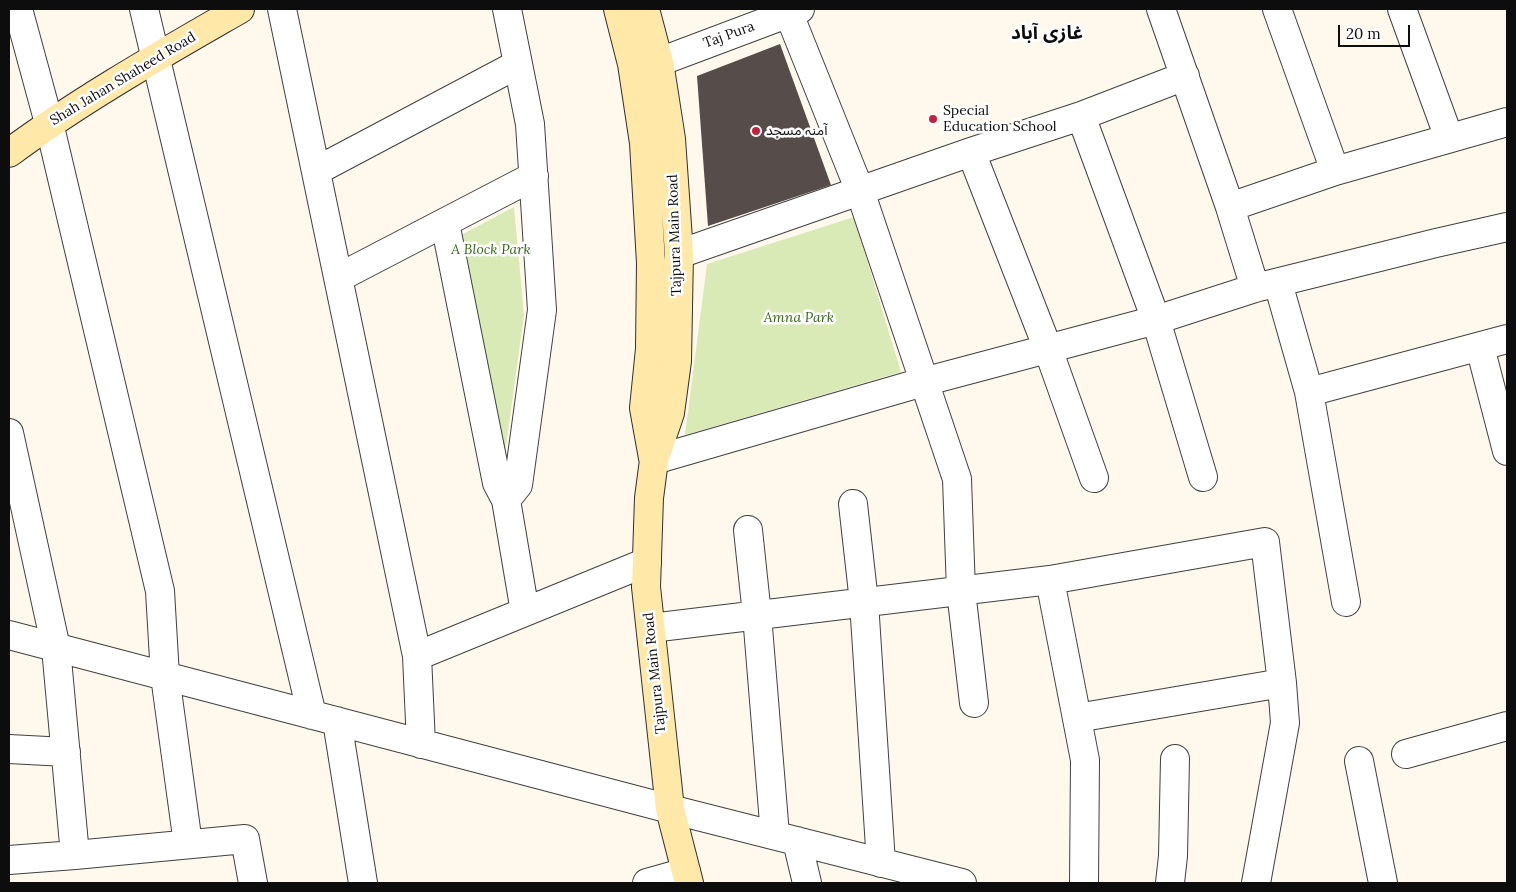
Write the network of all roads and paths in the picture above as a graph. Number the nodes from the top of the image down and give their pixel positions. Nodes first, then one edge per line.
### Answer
1 (18, 9) edge
2 (144, 9) edge
3 (240, 9) edge
4 (282, 9) edge
5 (507, 9) edge
6 (618, 9) edge
7 (645, 9) edge
8 (1161, 9) edge
9 (1277, 9) edge
10 (1402, 9) edge
11 (792, 10) edge
12 (155, 58) junction
13 (658, 62) junction
14 (518, 64) junction
15 (1185, 76) junction
16 (1081, 116) junction
17 (1507, 122) edge
18 (48, 123) junction
19 (1449, 138) junction
20 (971, 152) junction
21 (9, 153) edge
22 (316, 171) junction
23 (1335, 171) junction
24 (534, 176) junction
25 (860, 191) junction
26 (1230, 207) junction
27 (446, 223) junction
28 (1507, 228) edge
29 (678, 254) junction
30 (338, 278) junction
31 (1267, 285) junction
32 (1156, 320) junction
33 (1507, 339) edge
34 (1480, 347) junction
35 (1048, 349) junction
36 (923, 382) junction
37 (1309, 392) junction
38 (9, 433) edge
39 (1507, 451) edge
40 (654, 460) junction
41 (1094, 478) dead end
42 (1203, 478) dead end
43 (506, 500) junction
44 (853, 504) dead end
45 (748, 530) dead end
46 (647, 562) junction
47 (1050, 580) junction
48 (960, 591) junction
49 (864, 602) junction
50 (1346, 602) dead end
51 (525, 612) junction
52 (757, 615) junction
53 (651, 628) junction
54 (9, 635) edge
55 (56, 648) junction
56 (418, 656) junction
57 (164, 676) junction
58 (1282, 683) junction
59 (974, 702) dead end
60 (324, 718) junction
61 (1077, 718) junction
62 (1507, 726) edge
63 (421, 744) junction
64 (9, 749) edge
65 (66, 752) junction
66 (1406, 754) dead end
67 (1175, 758) dead end
68 (1359, 761) dead end
69 (670, 809) junction
70 (786, 838) junction
71 (188, 844) junction
72 (76, 855) junction
73 (9, 860) edge
74 (882, 863) junction
75 (688, 877) edge
76 (253, 883) edge
77 (363, 883) edge
78 (647, 883) edge
79 (806, 883) edge
80 (962, 883) edge
81 (1084, 883) edge
82 (1170, 883) edge
83 (1256, 883) edge
84 (1383, 883) edge

1 - 18 street
2 - 12 street
3 - 12 street, Shah Jahan Shaheed Road
4 - 22 street
5 - 14 street
6 - 40 street, Tajpura Main Road
7 - 13 street, Tajpura Main Road
8 - 15 street
9 - 23 street
10 - 19 street
11 - 13 street, Taj Pura
11 - 25 street
12 - 18 street, Shah Jahan Shaheed Road
12 - 60 street
13 - 29 street, Tajpura Main Road
14 - 22 street
14 - 24 street
15 - 16 street
15 - 26 street
16 - 20 street
16 - 32 street
17 - 19 street
18 - 21 street, Shah Jahan Shaheed Road
18 - 57 street
19 - 23 street
20 - 25 street
20 - 35 street
22 - 30 street
23 - 26 street
24 - 27 street
24 - 43 street
25 - 29 street
25 - 36 street
26 - 31 street
27 - 30 street
27 - 43 street
28 - 31 street
29 - 40 street, Tajpura Main Road
30 - 56 street
31 - 32 street
31 - 37 street
32 - 35 street
32 - 42 street
33 - 34 street
34 - 37 street
34 - 39 street
35 - 36 street
35 - 41 street
36 - 40 street
36 - 48 street
37 - 50 street
38 - 55 street
40 - 46 street, Tajpura Main Road
43 - 51 street
44 - 49 street
45 - 52 street
46 - 51 street
46 - 53 street, Tajpura Main Road
47 - 48 street
47 - 58 street
47 - 61 street
48 - 49 street
48 - 59 street
49 - 52 street
49 - 74 street
51 - 56 street
52 - 53 street
52 - 70 street
53 - 69 street, Tajpura Main Road
54 - 55 street
55 - 57 street
55 - 65 street
56 - 63 street
57 - 60 street
57 - 71 street
58 - 61 street
58 - 83 street
60 - 63 street
60 - 77 street
61 - 81 street
62 - 66 street
63 - 69 street
64 - 65 street
65 - 72 street
67 - 82 street
68 - 84 street
69 - 70 street
69 - 75 street, Tajpura Main Road
70 - 74 street
70 - 79 street
71 - 72 street
71 - 76 street
72 - 73 street
74 - 80 street
75 - 78 street

